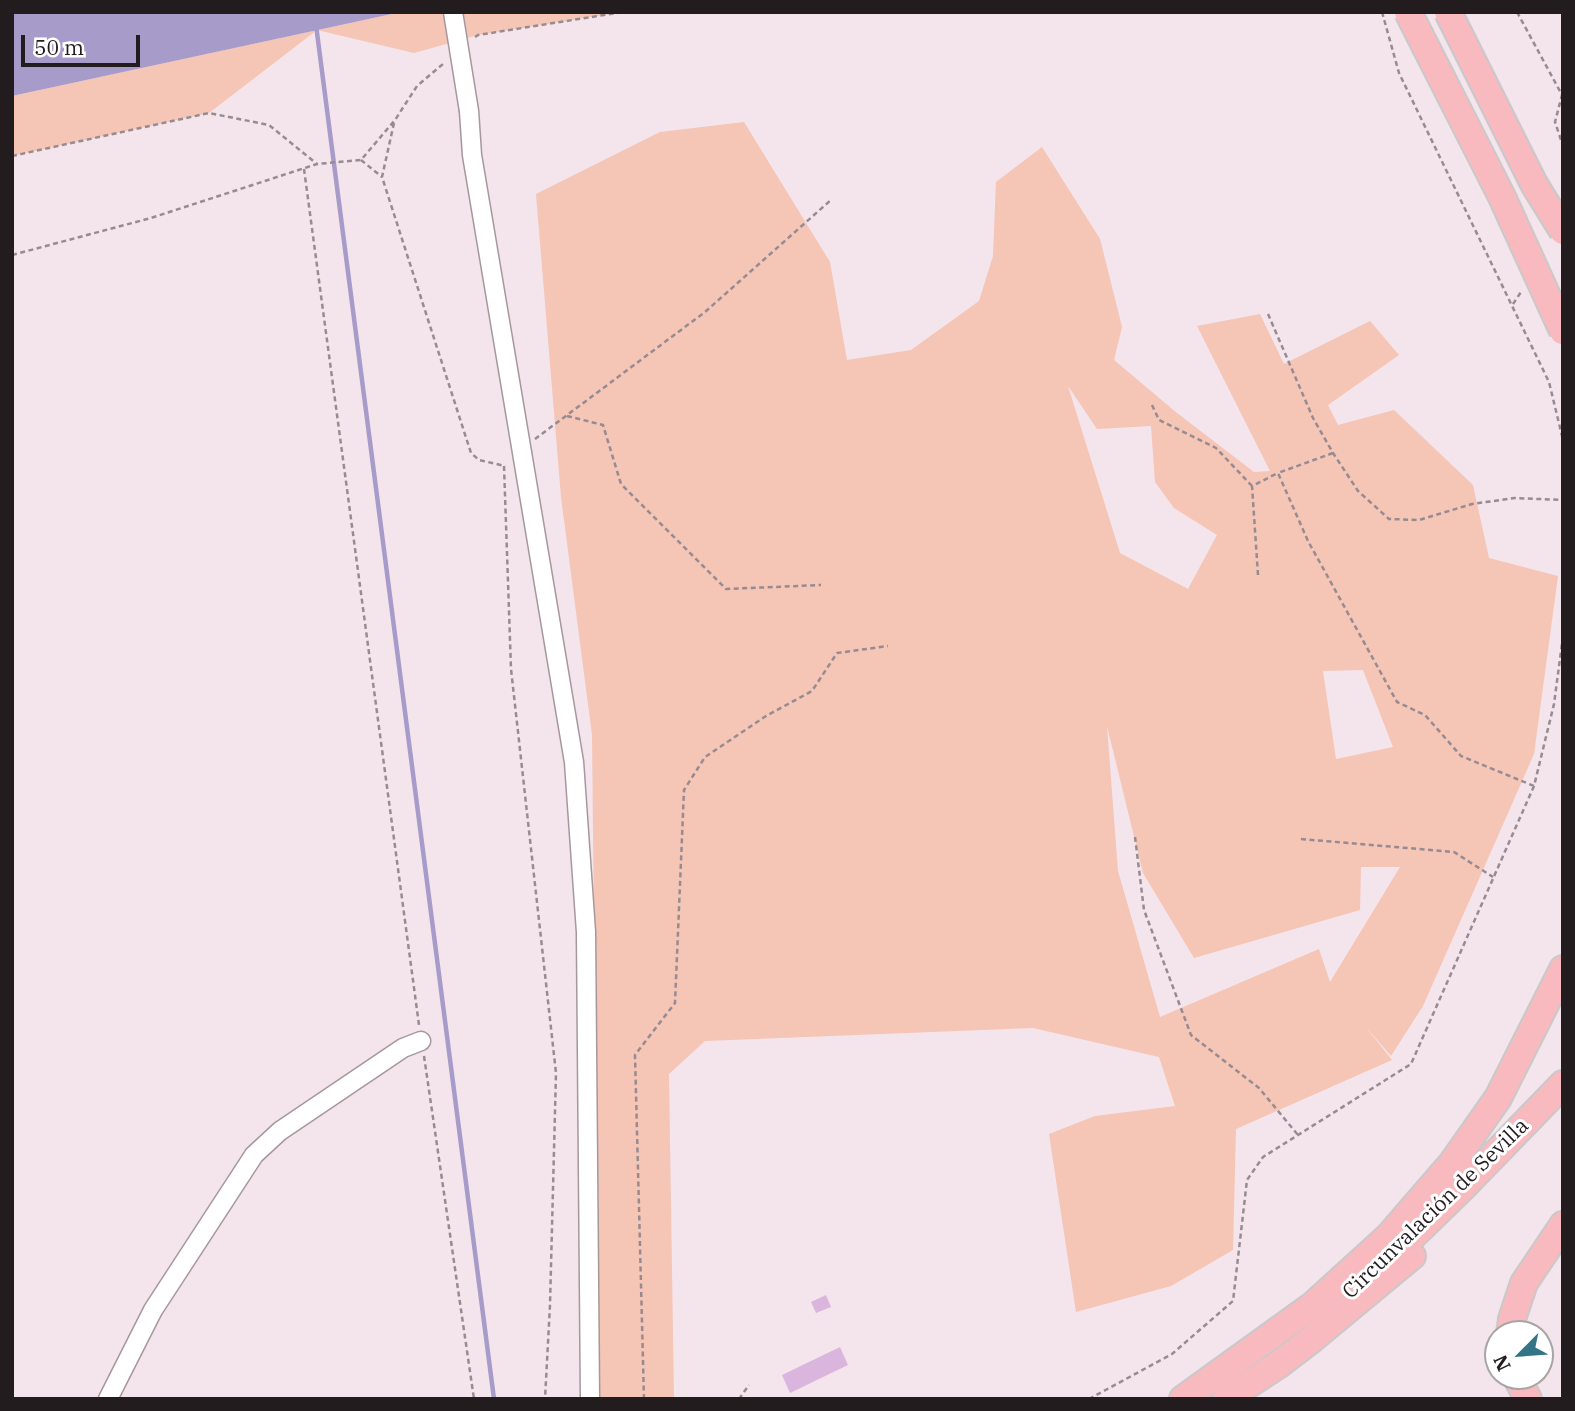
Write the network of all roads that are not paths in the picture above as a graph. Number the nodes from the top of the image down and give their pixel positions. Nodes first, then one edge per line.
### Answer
1 (453, 12) edge
2 (1408, 12) edge
3 (1448, 12) edge
4 (1563, 231) edge
5 (1563, 331) edge
6 (1563, 969) edge
7 (421, 1041) road end
8 (1563, 1084) edge
9 (1563, 1103) edge
10 (1563, 1225) edge
11 (1512, 1320) edge
12 (108, 1399) edge
13 (590, 1399) edge
14 (1182, 1399) edge
15 (1200, 1399) edge
16 (1226, 1399) edge

1 - 13 street, bridge
2 - 5 highway, bridge
3 - 4 highway, bridge
6 - 14 highway
7 - 12 street
8 - 15 highway, Circunvalación de Sevilla
9 - 16 highway
10 - 11 highway

